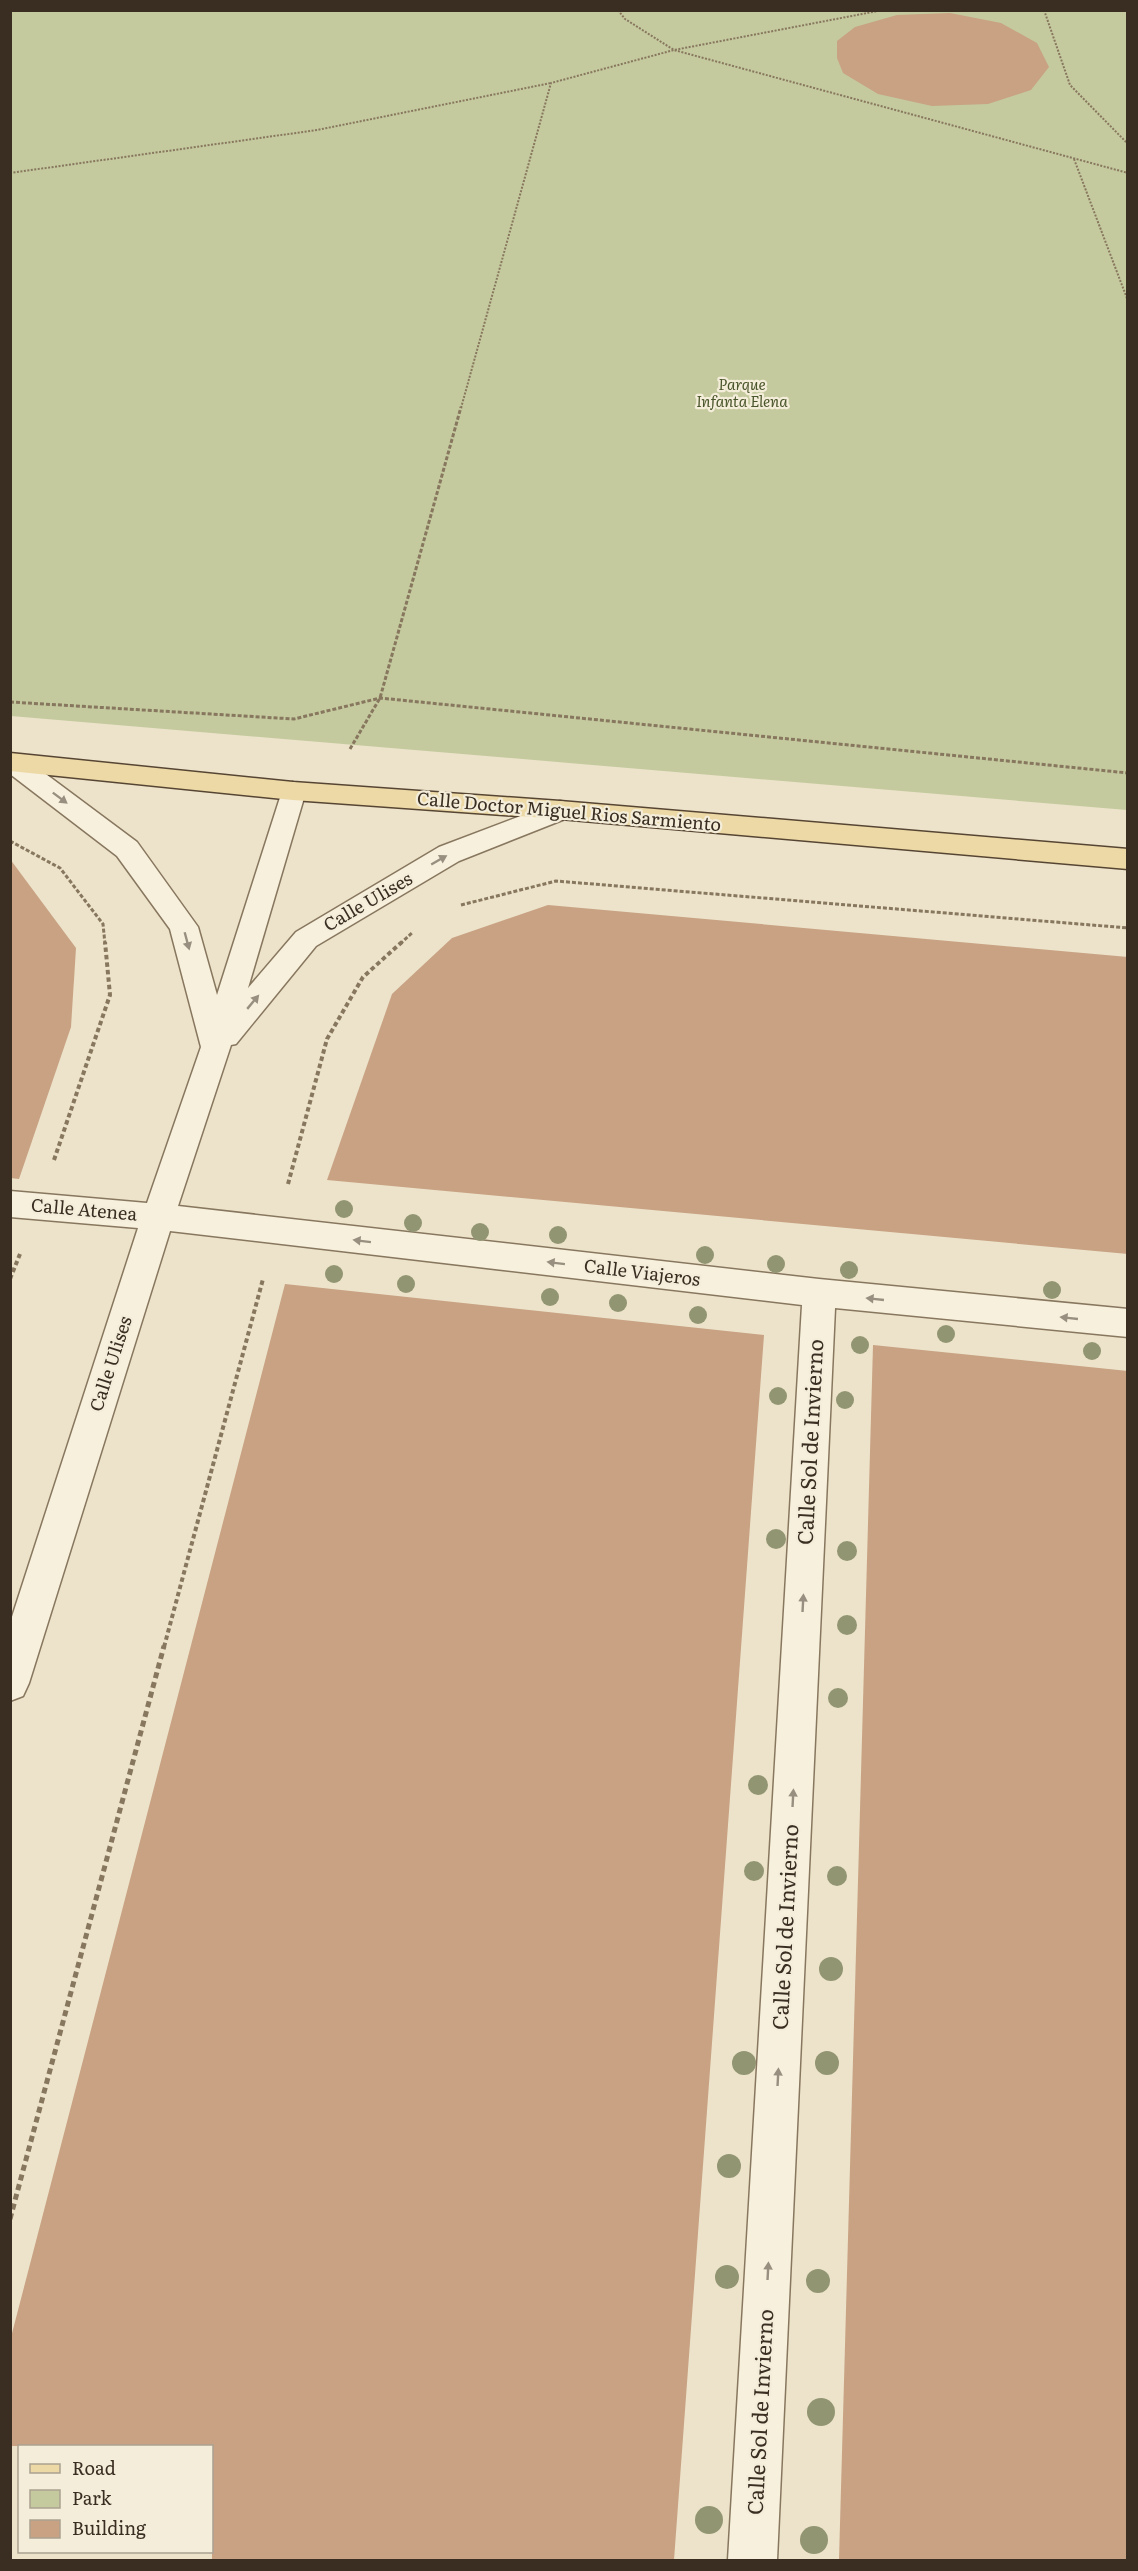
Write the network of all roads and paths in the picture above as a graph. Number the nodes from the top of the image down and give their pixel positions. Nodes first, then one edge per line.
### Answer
1 (618, 10) edge
2 (883, 10) edge
3 (1044, 10) edge
4 (674, 50) junction
5 (551, 83) junction
6 (1128, 144) edge
7 (1074, 158) junction
8 (10, 173) edge
9 (1128, 173) edge
10 (1128, 302) edge
11 (380, 698) junction
12 (10, 702) edge
13 (348, 751) dead end
14 (12, 763) edge
15 (1128, 773) edge
16 (293, 791) junction
17 (560, 810) junction
18 (10, 841) edge
19 (1128, 859) edge
20 (454, 909) dead end
21 (1128, 928) edge
22 (416, 929) dead end
23 (216, 1047) junction
24 (24, 1205) edge
25 (158, 1217) junction
26 (276, 1231) junction
27 (10, 1279) edge
28 (819, 1293) junction
29 (1128, 1323) edge
30 (10, 1683) edge
31 (10, 2220) edge
32 (753, 2560) edge

1 - 4 path
2 - 4 path
3 - 6 path
4 - 5 path
4 - 7 path
5 - 8 path
5 - 11 path
7 - 9 path
7 - 10 path
11 - 12 path
11 - 13 path
11 - 15 path
14 - 16 main road, Calle Doctor Miguel Rios Sarmiento
14 -> 23 street
16 - 17 main road, Calle Doctor Miguel Rios Sarmiento
16 - 23 street, Calle Ulises
17 - 19 main road, Calle Doctor Miguel Rios Sarmiento
23 -> 17 street, Calle Ulises
18 - 24 path
20 - 21 path
22 - 26 path
23 - 25 street, Calle Ulises
24 - 25 street, Calle Atenea
24 - 27 path
25 - 26 street, Calle Viajeros
25 - 30 street, Calle Ulises
28 -> 26 street, Calle Viajeros
26 - 31 path
29 -> 28 street, Calle Viajeros
32 -> 28 street, Calle Sol de Invierno

